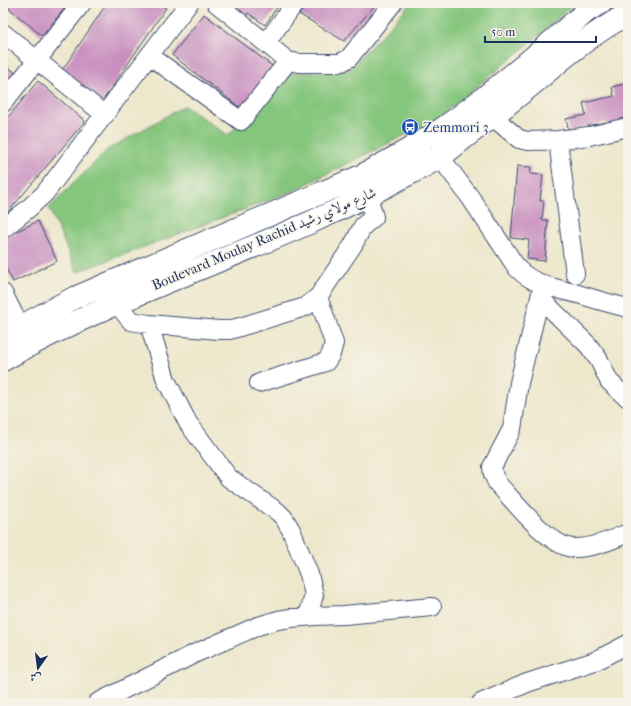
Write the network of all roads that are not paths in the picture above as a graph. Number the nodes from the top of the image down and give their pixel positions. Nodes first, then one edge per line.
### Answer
1 (82, 3) edge
2 (189, 3) edge
3 (216, 3) edge
4 (295, 3) edge
5 (393, 3) edge
6 (595, 5) edge
7 (628, 14) edge
8 (3, 33) edge
9 (266, 43) junction
10 (150, 56) junction
11 (37, 60) junction
12 (288, 61) junction
13 (3, 103) edge
14 (105, 115) junction
15 (493, 117) junction
16 (628, 127) edge
17 (558, 140) junction
18 (440, 157) junction
19 (368, 196) junction
20 (3, 229) edge
21 (575, 274) dead end
22 (542, 292) junction
23 (3, 293) edge
24 (318, 297) junction
25 (116, 304) junction
26 (628, 308) edge
27 (149, 324) junction
28 (12, 332) edge
29 (3, 360) edge
30 (259, 384) dead end
31 (628, 398) edge
32 (628, 533) edge
33 (432, 607) dead end
34 (308, 616) junction
35 (628, 644) edge
36 (97, 703) edge
37 (481, 703) edge

1 - 11 street
2 - 10 street
3 - 9 street
4 - 9 street
5 - 12 street
6 - 28 main road, Boulevard Moulay Rachid شارع مولاي رشيد
7 - 15 main road, Boulevard Moulay Rachid شارع مولاي رشيد
8 - 11 street
9 - 12 street
10 - 12 street
10 - 14 street
11 - 13 street
11 - 14 street
14 - 20 street
15 - 17 street
15 - 18 main road, Boulevard Moulay Rachid شارع مولاي رشيد
16 - 17 street
17 - 21 street
18 - 19 main road, Boulevard Moulay Rachid شارع مولاي رشيد
18 - 22 street
19 - 24 street
19 - 25 main road, Boulevard Moulay Rachid شارع مولاي رشيد
22 - 26 street
22 - 31 street
22 - 32 street
23 - 28 street
24 - 27 street
24 - 30 street
25 - 27 street
25 - 29 main road, Boulevard Moulay Rachid شارع مولاي رشيد
27 - 34 street
33 - 34 street
34 - 36 street
35 - 37 street

